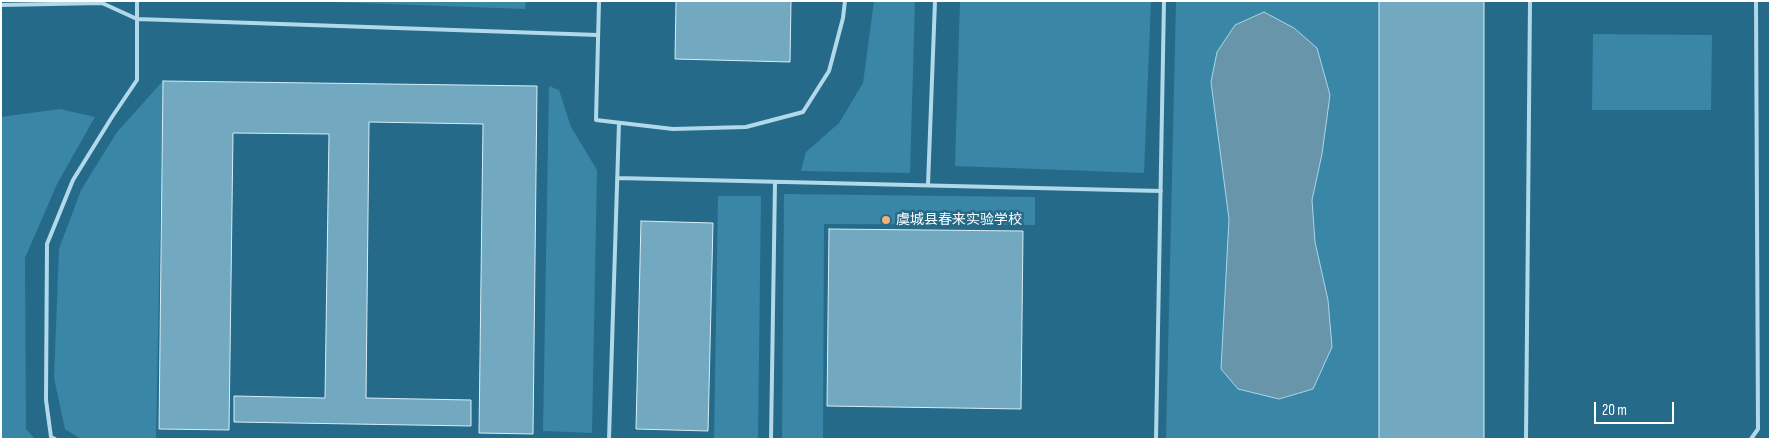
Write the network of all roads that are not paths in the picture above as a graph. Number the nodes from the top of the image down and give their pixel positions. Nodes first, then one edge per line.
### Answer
1 (138, 1) edge
2 (599, 1) edge
3 (845, 1) edge
4 (935, 1) edge
5 (1164, 1) edge
6 (1530, 1) edge
7 (1756, 1) edge
8 (1, 4) edge
9 (137, 19) junction
10 (598, 35) junction
11 (619, 123) junction
12 (617, 178) junction
13 (775, 182) junction
14 (928, 185) junction
15 (1161, 191) junction
16 (55, 439) edge
17 (609, 439) edge
18 (771, 439) edge
19 (1156, 439) edge
20 (1526, 439) edge
21 (1751, 439) edge

1 - 9 lane
2 - 10 lane
3 - 11 lane
4 - 14 lane
5 - 15 lane
6 - 20 lane
7 - 21 lane
8 - 9 lane
9 - 10 lane
9 - 16 lane
10 - 11 lane
11 - 12 lane
12 - 13 lane
12 - 17 lane
13 - 14 lane
13 - 18 lane
14 - 15 lane
15 - 19 lane

